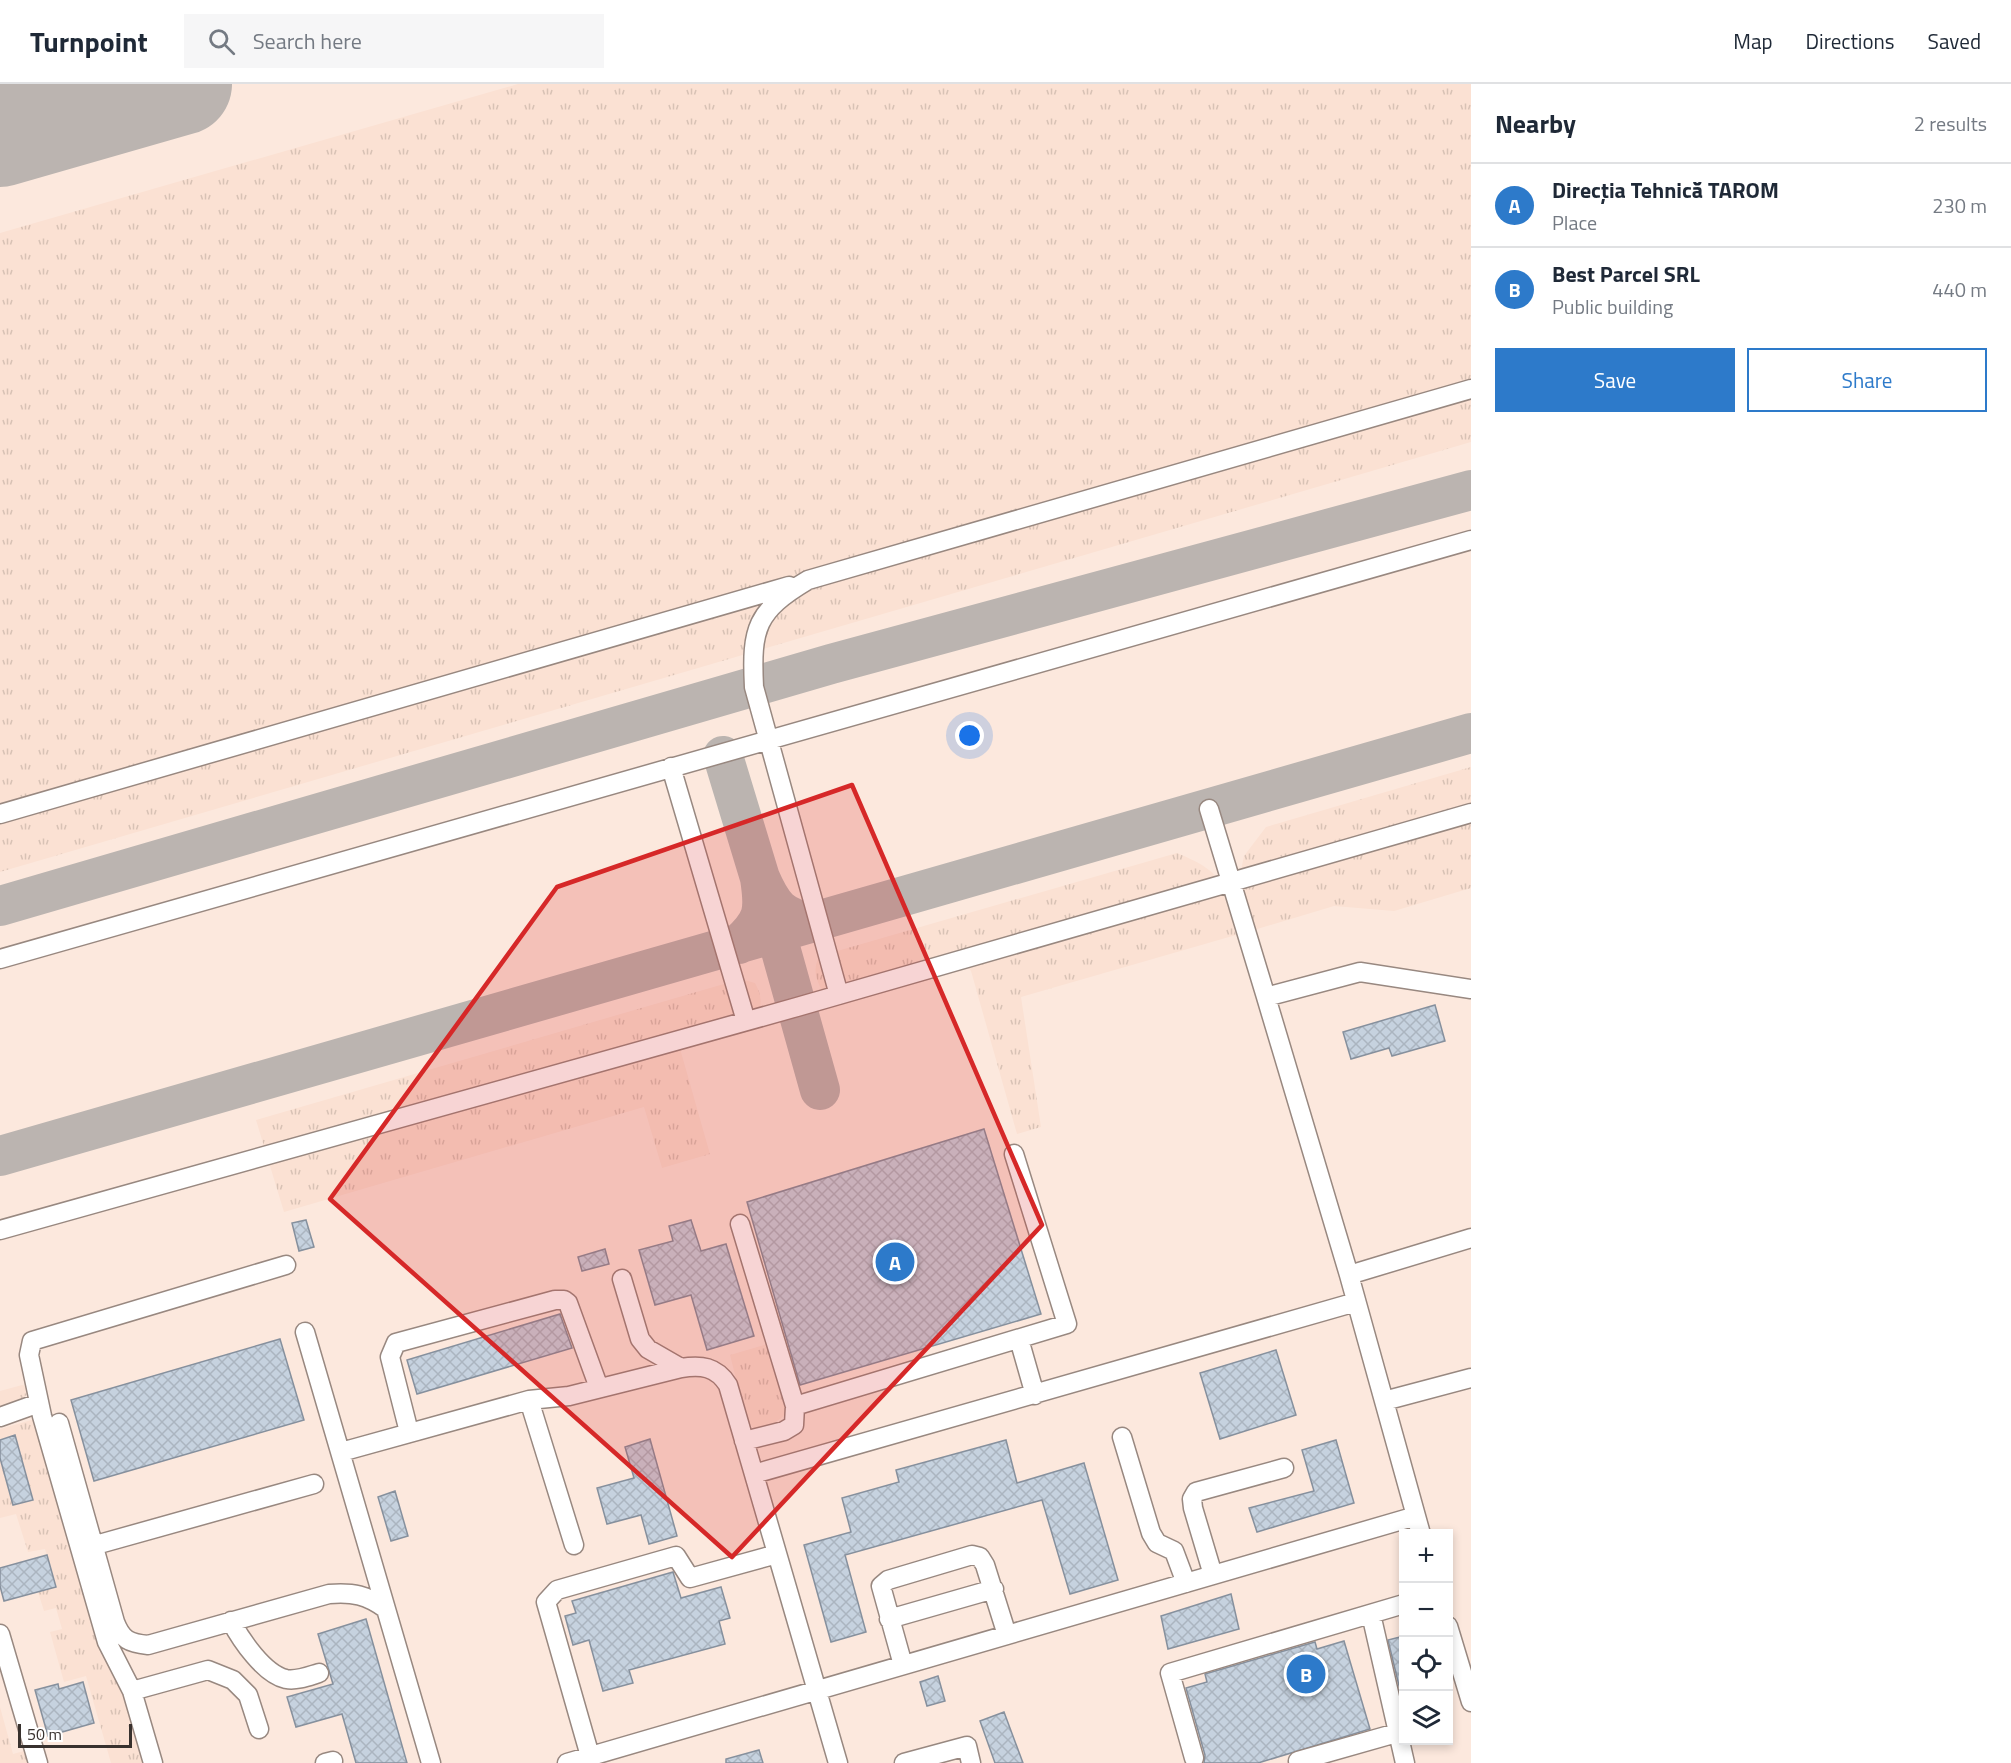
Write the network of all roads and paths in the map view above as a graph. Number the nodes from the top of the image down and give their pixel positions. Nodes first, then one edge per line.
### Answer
1 (1471, 389) edge
2 (1471, 540) edge
3 (808, 580) junction
4 (768, 739) junction
5 (671, 767) junction
6 (1209, 809) dead end
7 (1471, 813) edge
8 (0, 814) edge
9 (1231, 882) junction
10 (0, 959) edge
11 (1471, 989) edge
12 (839, 995) junction
13 (1266, 997) junction
14 (746, 1022) junction
15 (1014, 1154) dead end
16 (740, 1224) dead end
17 (0, 1230) edge
18 (1471, 1238) edge
19 (286, 1265) dead end
20 (1349, 1275) junction
21 (621, 1279) dead end
22 (1356, 1302) junction
23 (305, 1332) dead end
24 (1018, 1339) junction
25 (681, 1368) junction
26 (1471, 1378) edge
27 (599, 1388) junction
28 (1035, 1395) junction
29 (529, 1400) junction
30 (1384, 1401) junction
31 (39, 1403) junction
32 (795, 1406) junction
33 (0, 1417) edge
34 (59, 1423) dead end
35 (409, 1432) junction
36 (1122, 1437) dead end
37 (744, 1441) junction
38 (341, 1452) junction
39 (1284, 1468) dead end
40 (754, 1474) junction
41 (314, 1484) dead end
42 (1419, 1525) edge
43 (574, 1545) dead end
44 (92, 1546) junction
45 (777, 1554) junction
46 (1213, 1575) junction
47 (1186, 1583) junction
48 (994, 1589) junction
49 (1399, 1606) edge
50 (386, 1609) junction
51 (1371, 1614) junction
52 (889, 1620) junction
53 (231, 1621) junction
54 (0, 1634) edge
55 (1007, 1635) junction
56 (1452, 1637) edge
57 (903, 1665) junction
58 (319, 1673) dead end
59 (817, 1690) junction
60 (132, 1691) junction
61 (1471, 1702) edge
62 (1399, 1728) edge
63 (259, 1729) dead end
64 (1399, 1732) edge
65 (1402, 1745) edge
66 (1194, 1758) dead end
67 (580, 1760) edge
68 (1296, 1762) edge
69 (38, 1763) edge
70 (153, 1763) edge
71 (431, 1763) edge
72 (838, 1763) edge
73 (904, 1763) edge
74 (971, 1763) edge
75 (1405, 1763) edge

1 - 3 lane
2 - 4 lane
3 - 4 lane
3 - 8 lane
4 - 5 lane
4 - 12 lane
5 - 10 lane
5 - 14 lane
6 - 9 lane
7 - 9 lane
9 - 12 lane
9 - 13 lane
11 - 13 lane
12 - 14 lane
13 - 20 lane
14 - 17 lane
15 - 24 lane
16 - 32 lane
18 - 20 lane
19 - 31 lane
20 - 22 lane
21 - 25 lane
22 - 28 lane
22 - 30 lane
23 - 38 lane
24 - 28 lane
24 - 32 lane
25 - 27 lane
25 - 37 lane
26 - 30 lane
27 - 29 lane
27 - 35 lane
28 - 40 lane
29 - 35 lane
29 - 43 lane
30 - 42 lane
31 - 33 lane
31 - 60 lane
32 - 37 lane
34 - 44 lane
35 - 38 lane
36 - 47 lane
37 - 40 lane
38 - 50 lane
39 - 46 lane
40 - 45 lane
41 - 44 lane
42 - 46 lane
44 - 53 lane
45 - 59 lane
45 - 67 lane
46 - 47 lane
47 - 55 lane
48 - 52 lane
48 - 52 lane
48 - 55 lane
49 - 51 lane
50 - 53 lane
50 - 71 lane
51 - 62 lane
51 - 66 lane
52 - 57 lane
53 - 58 lane
54 - 69 lane
55 - 57 lane
56 - 61 lane
57 - 59 lane
59 - 67 lane
59 - 72 lane
60 - 63 lane
60 - 70 lane
64 - 68 lane
65 - 75 lane
73 - 74 lane

